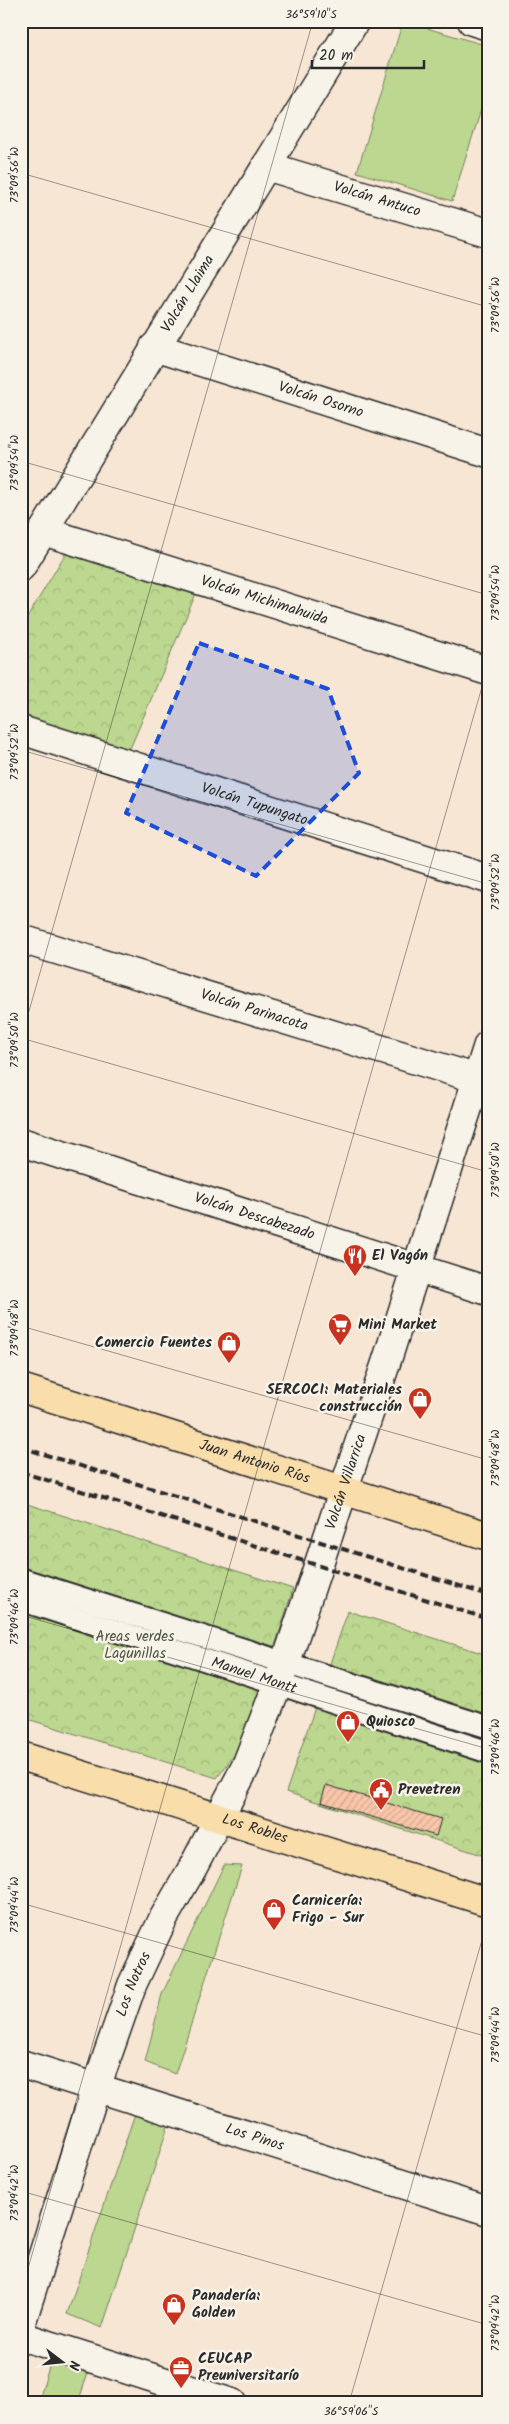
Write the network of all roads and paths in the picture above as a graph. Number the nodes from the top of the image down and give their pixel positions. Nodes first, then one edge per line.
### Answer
1 (355, 21) edge
2 (472, 21) edge
3 (488, 26) edge
4 (266, 166) junction
5 (488, 233) edge
6 (154, 347) junction
7 (488, 453) edge
8 (43, 531) junction
9 (21, 567) edge
10 (488, 671) edge
11 (21, 730) edge
12 (488, 879) edge
13 (21, 939) edge
14 (488, 1045) edge
15 (482, 1081) edge
16 (21, 1142) edge
17 (416, 1269) junction
18 (488, 1291) edge
19 (21, 1388) edge
20 (344, 1490) junction
21 (488, 1536) edge
22 (21, 1579) edge
23 (21, 1600) edge
24 (282, 1673) junction
25 (488, 1727) edge
26 (488, 1752) edge
27 (21, 1756) edge
28 (220, 1818) junction
29 (488, 1902) edge
30 (21, 2064) edge
31 (96, 2088) junction
32 (488, 2211) edge
33 (21, 2324) edge
34 (21, 2336) edge
35 (232, 2403) edge

1 - 4 street, Volcán Llaima
2 - 3 street
4 - 5 street, Volcán Antuco
4 - 6 street, Volcán Llaima
6 - 7 street, Volcán Osorno
6 - 8 street, Volcán Llaima
8 - 9 street, Volcán Llaima
8 - 10 street, Volcán Michimahuida
11 - 12 street, Volcán Tupungato
13 - 15 street, Volcán Parinacota
14 - 15 street, Volcán Villarrica
15 - 17 street, Volcán Villarrica
16 - 17 street, Volcán Descabezado
17 - 18 street, Volcán Descabezado
17 - 20 street, Volcán Villarrica
19 - 20 main road, Juan Antonio Ríos
20 - 21 main road, Juan Antonio Ríos
20 - 24 street, Volcán Villarrica
22 - 24 lane, Manuel Montt
23 - 24 lane, Manuel Montt
24 - 25 lane, Manuel Montt
24 - 26 lane, Manuel Montt
24 - 28 street, Los Notros
27 - 28 main road, Los Robles
28 - 29 main road, Los Robles
28 - 31 street, Los Notros
30 - 31 street, Los Pinos
31 - 32 street, Los Pinos
31 - 33 street, Los Notros
34 - 35 street

